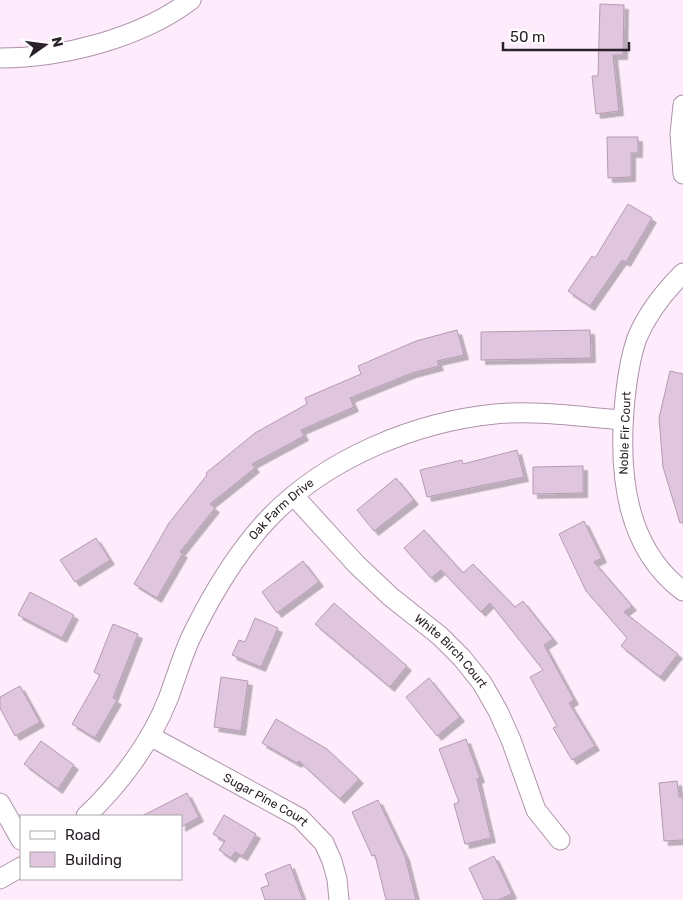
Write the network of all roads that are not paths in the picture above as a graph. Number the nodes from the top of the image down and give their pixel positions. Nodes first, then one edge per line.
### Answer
1 (191, 0) edge
2 (0, 58) edge
3 (683, 105) edge
4 (683, 174) edge
5 (683, 273) edge
6 (623, 420) junction
7 (294, 496) junction
8 (683, 590) edge
9 (150, 736) junction
10 (0, 802) edge
11 (87, 815) edge
12 (20, 838) edge
13 (560, 840) dead end
14 (20, 868) edge
15 (0, 879) edge
16 (339, 900) edge

1 - 2 street
3 - 4 street
5 - 6 street, Noble Fir Court
6 - 7 street, Oak Farm Drive
6 - 8 street, Noble Fir Court
7 - 9 street, Oak Farm Drive
7 - 13 street, White Birch Court
9 - 11 street, Oak Farm Drive
9 - 16 street, Sugar Pine Court
10 - 12 street
14 - 15 street

